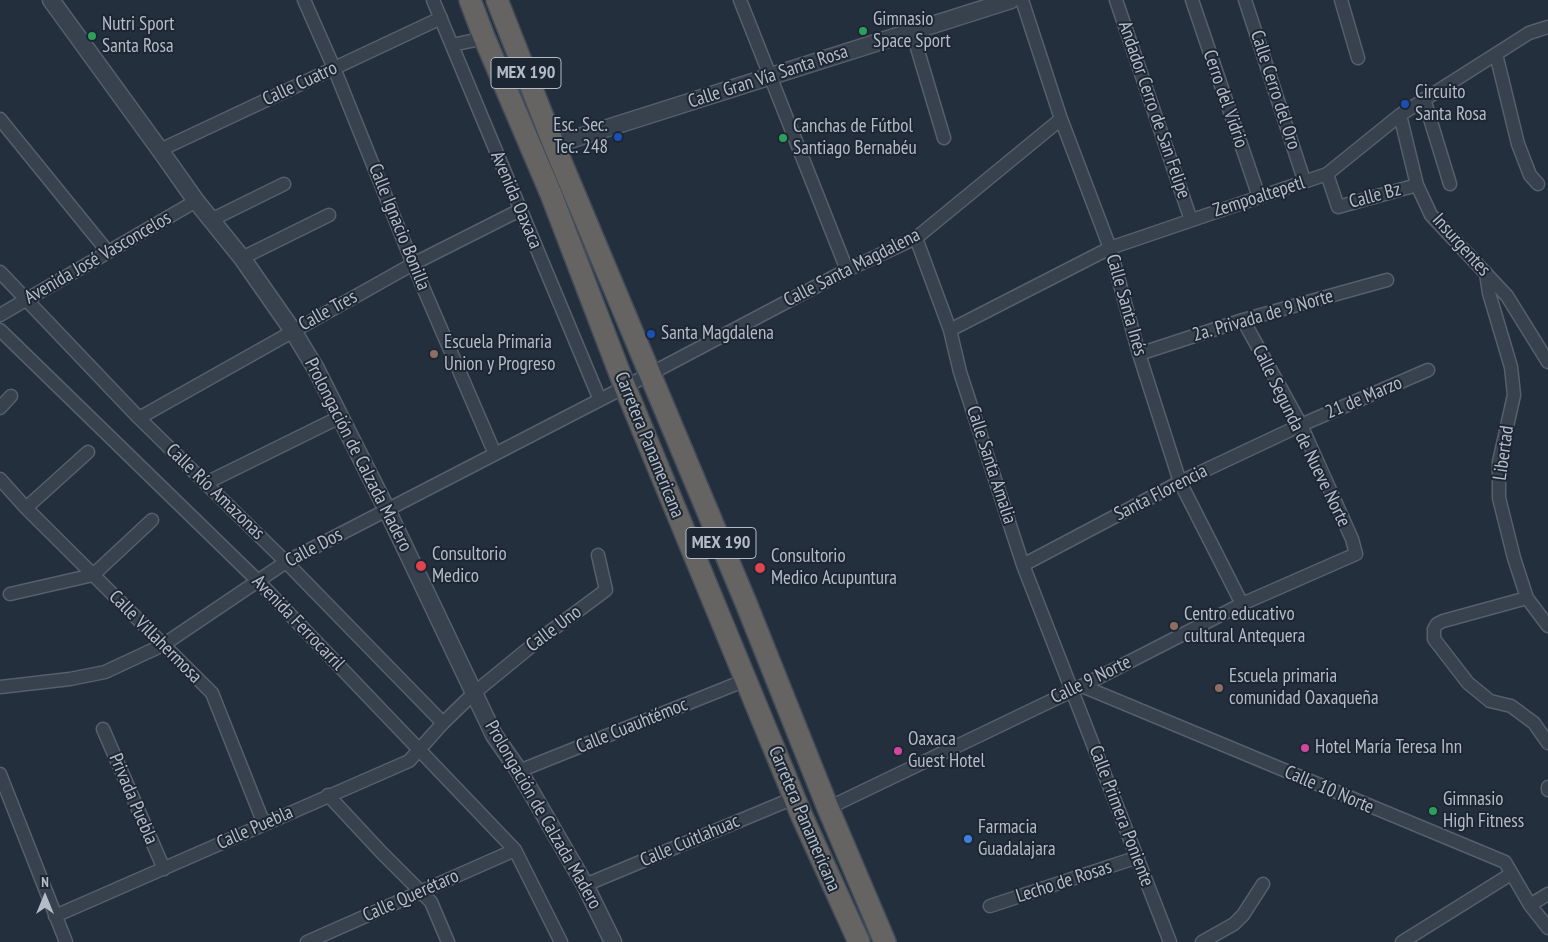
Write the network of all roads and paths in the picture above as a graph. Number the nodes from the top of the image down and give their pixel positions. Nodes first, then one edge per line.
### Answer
1 (51, 0) edge
2 (304, 0) edge
3 (433, 0) edge
4 (470, 0) edge
5 (498, 0) edge
6 (740, 0) edge
7 (1011, 0) edge
8 (1022, 0) edge
9 (1116, 0) edge
10 (1192, 0) edge
11 (1245, 0) edge
12 (1341, 0) edge
13 (440, 18) junction
14 (1548, 27) edge
15 (912, 32) junction
16 (484, 37) junction
17 (452, 45) junction
18 (1496, 54) junction
19 (1358, 58) dead end
20 (334, 68) junction
21 (770, 76) junction
22 (1424, 100) junction
23 (1400, 115) junction
24 (0, 119) edge
25 (1061, 119) junction
26 (944, 138) dead end
27 (554, 145) junction
28 (160, 150) junction
29 (1327, 174) junction
30 (1304, 180) junction
31 (284, 184) dead end
32 (1450, 184) dead end
33 (1538, 184) dead end
34 (1417, 185) junction
35 (1259, 197) junction
36 (196, 201) junction
37 (520, 210) junction
38 (329, 214) dead end
39 (211, 220) junction
40 (1191, 220) junction
41 (916, 238) junction
42 (1110, 248) junction
43 (108, 252) junction
44 (242, 258) junction
45 (413, 264) junction
46 (847, 270) junction
47 (0, 272) edge
48 (1486, 273) junction
49 (1387, 280) dead end
50 (26, 300) junction
51 (0, 315) edge
52 (1243, 320) junction
53 (0, 330) edge
54 (950, 330) junction
55 (293, 331) junction
56 (1139, 354) junction
57 (1548, 362) edge
58 (1428, 370) dead end
59 (650, 374) junction
60 (625, 387) junction
61 (11, 396) dead end
62 (600, 400) junction
63 (0, 408) edge
64 (340, 417) junction
65 (139, 418) junction
66 (1301, 425) junction
67 (88, 452) dead end
68 (495, 454) junction
69 (0, 479) edge
70 (1180, 482) junction
71 (206, 483) junction
72 (26, 508) junction
73 (387, 510) junction
74 (152, 520) dead end
75 (1356, 554) joint
76 (598, 555) dead end
77 (286, 562) junction
78 (1023, 565) junction
79 (93, 575) junction
80 (257, 580) junction
81 (10, 594) dead end
82 (1527, 598) junction
83 (1242, 604) junction
84 (1548, 626) edge
85 (163, 645) junction
86 (746, 680) junction
87 (0, 687) edge
88 (1076, 688) junction
89 (474, 692) junction
90 (443, 723) junction
91 (103, 728) dead end
92 (1548, 743) edge
93 (419, 749) junction
94 (519, 771) junction
95 (0, 774) edge
96 (328, 795) junction
97 (794, 798) junction
98 (828, 808) junction
99 (264, 824) junction
100 (515, 850) junction
101 (1138, 858) junction
102 (164, 869) junction
103 (1512, 874) junction
104 (1263, 884) dead end
105 (586, 885) junction
106 (421, 891) junction
107 (1548, 894) edge
108 (1530, 905) junction
109 (990, 906) dead end
110 (55, 916) junction
111 (1548, 928) edge
112 (315, 940) edge
113 (66, 942) edge
114 (448, 942) edge
115 (561, 942) edge
116 (613, 942) edge
117 (858, 942) edge
118 (885, 942) edge
119 (1170, 942) edge
120 (1202, 942) edge
121 (1402, 942) edge

1 - 28 street, Prolongación de Calzada Madero
2 - 20 street, Calle Ignacio Bonilla
3 - 13 street, Avenida Oaxaca
4 - 16 highway, Carretera Panamericana / MEX 190
5 - 27 highway, Carretera Panamericana / MEX 190
6 - 21 street
7 - 15 street, Calle Gran Vía Santa Rosa
8 - 25 street, Calle Santa Inés
9 - 40 street, Andador Cerro de San Felipe
10 - 35 street, Cerro del Vidrio
11 - 30 street, Calle Cerro del Oro
12 - 19 street
13 - 17 street, Avenida Oaxaca
13 - 20 street, Calle Cuatro
14 - 18 street, Zempoaltepetl
15 - 21 street, Calle Gran Vía Santa Rosa
15 - 26 street
16 - 17 street
16 - 60 highway, Carretera Panamericana / MEX 190
17 - 37 street, Avenida Oaxaca
18 - 22 street, Zempoaltepetl
18 - 33 street
20 - 28 street, Calle Cuatro
20 - 45 street, Calle Ignacio Bonilla
21 - 27 street, Calle Gran Vía Santa Rosa
21 - 46 street
22 - 23 street, Zempoaltepetl
22 - 32 street
23 - 29 street, Zempoaltepetl
23 - 34 street, Insurgentes
24 - 43 street
25 - 41 street, Calle Santa Magdalena
25 - 42 street, Calle Santa Inés
27 - 59 highway, Carretera Panamericana / MEX 190
28 - 36 street, Prolongación de Calzada Madero
29 - 30 street, Zempoaltepetl
29 - 34 street, Calle Bz
30 - 35 street, Zempoaltepetl
31 - 39 street
34 - 48 street, Insurgentes
35 - 40 street, Zempoaltepetl
36 - 39 street, Prolongación de Calzada Madero
36 - 43 street, Avenida José Vasconcelos
37 - 45 street, Calle Tres
37 - 62 street, Avenida Oaxaca
38 - 44 street
39 - 44 street, Prolongación de Calzada Madero
40 - 42 street, Zempoaltepetl
41 - 46 street, Calle Santa Magdalena
41 - 54 street, Calle Santa Amalia
42 - 54 street, Zempoaltepetl
42 - 56 street, Calle Santa Inés
43 - 50 street, Avenida José Vasconcelos
44 - 55 street, Prolongación de Calzada Madero
45 - 55 street, Calle Tres
45 - 68 street, Calle Ignacio Bonilla
46 - 59 street, Calle Santa Magdalena
47 - 50 street, Calle Río Amazonas
48 - 57 street, Insurgentes
48 - 82 street, Libertad
49 - 52 street, 2a. Privada de 9 Norte
50 - 51 street, Avenida José Vasconcelos
50 - 65 street, Calle Río Amazonas
52 - 56 street, 2a. Privada de 9 Norte
52 - 66 street, Calle Segunda de Nueve Norte
53 - 80 street, Avenida Ferrocarril
54 - 78 street, Calle Santa Amalia
55 - 64 street, Prolongación de Calzada Madero
55 - 65 street, Calle Tres
56 - 70 street, Calle Santa Inés
58 - 66 street, 21 de Marzo
59 - 60 street, Calle Santa Magdalena
59 - 98 highway, Carretera Panamericana / MEX 190
60 - 62 street, Calle Dos
60 - 86 highway, Carretera Panamericana / MEX 190
61 - 63 street
62 - 68 street, Calle Dos
64 - 71 street
64 - 73 street, Prolongación de Calzada Madero
65 - 71 street, Calle Río Amazonas
66 - 70 street, Santa Florencia
66 - 75 street, Calle Segunda de Nueve Norte
67 - 72 street
68 - 73 street, Calle Dos
69 - 72 street, Calle Villahermosa
70 - 78 street, Santa Florencia
70 - 83 street, Calle Santa Inés
71 - 77 street, Calle Río Amazonas
72 - 79 street, Calle Villahermosa
73 - 77 street, Calle Dos
73 - 89 street, Prolongación de Calzada Madero
74 - 79 street
75 - 83 street, Calle 9 Norte
76 - 89 street, Calle Uno
77 - 80 street, Calle Dos
77 - 90 street, Calle Río Amazonas
78 - 88 street, Calle Santa Amalia
79 - 81 street
79 - 85 street, Calle Villahermosa
80 - 85 street, Calle Dos
80 - 93 street, Avenida Ferrocarril
82 - 84 street, Libertad
82 - 92 street
83 - 88 street, Calle 9 Norte
85 - 87 street, Calle Dos
85 - 99 street, Calle Villahermosa
86 - 94 street, Calle Cuauhtémoc
86 - 97 highway, Carretera Panamericana / MEX 190
88 - 98 street, Calle 9 Norte
88 - 101 street, Calle Primera Poniente
88 - 103 street, Calle 10 Norte
89 - 90 street
89 - 94 street, Prolongación de Calzada Madero
90 - 93 street, Calle Puebla
91 - 102 street, Privada Puebla
93 - 96 street, Calle Puebla
93 - 100 street, Avenida Ferrocarril
94 - 105 street, Prolongación de Calzada Madero
95 - 110 street
96 - 99 street, Calle Puebla
96 - 106 street
97 - 105 street, Calle Cuitlahuac
97 - 117 highway, Carretera Panamericana / MEX 190
98 - 118 highway, Carretera Panamericana / MEX 190
99 - 102 street, Calle Puebla
100 - 106 street, Calle Querétaro
100 - 115 street, Avenida Ferrocarril
101 - 109 street, Lecho de Rosas
101 - 119 street, Calle Primera Poniente
102 - 110 street, Calle Puebla
103 - 108 street, Calle 10 Norte
103 - 121 street
104 - 120 street
105 - 116 street, Prolongación de Calzada Madero
106 - 112 street, Calle Querétaro
106 - 114 street
107 - 108 street
108 - 111 street, Calle 10 Norte
110 - 113 street

